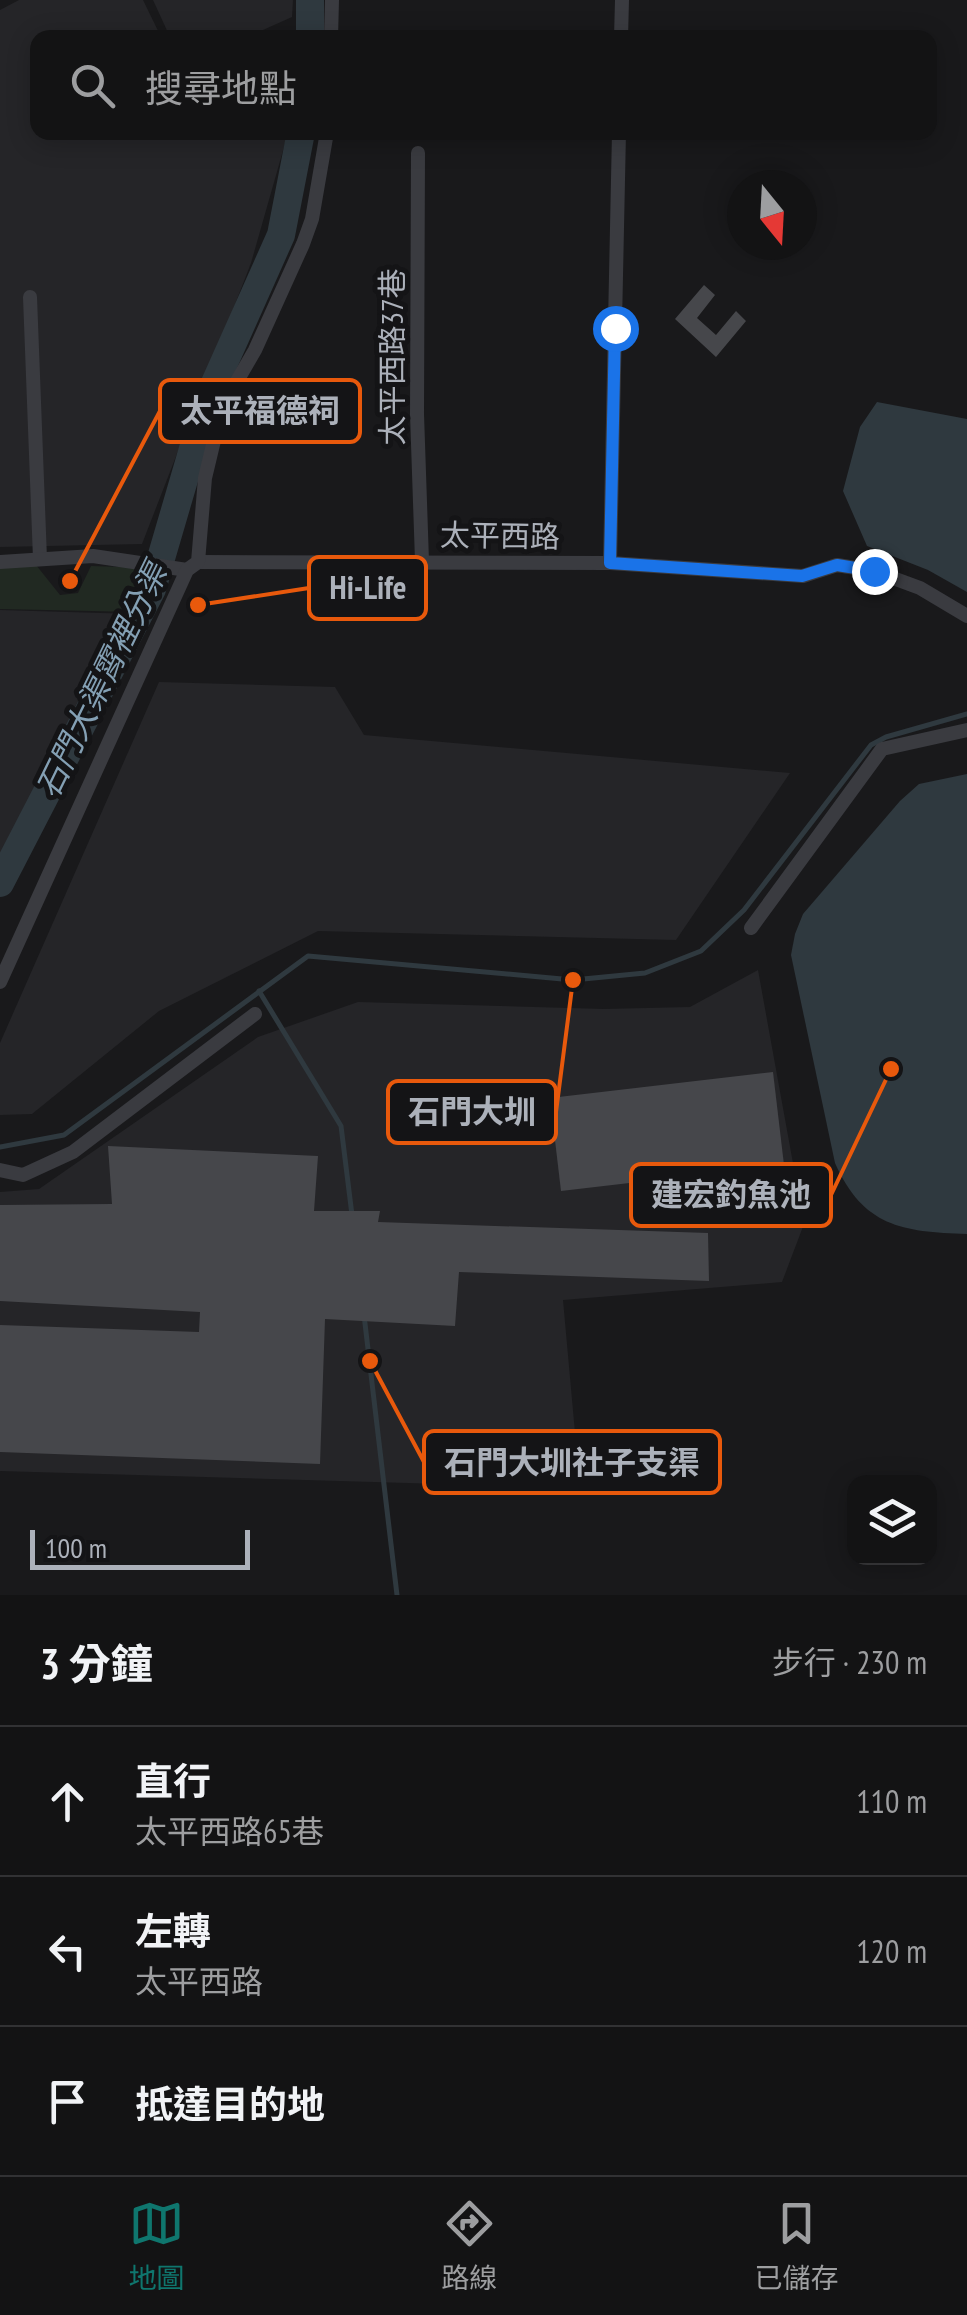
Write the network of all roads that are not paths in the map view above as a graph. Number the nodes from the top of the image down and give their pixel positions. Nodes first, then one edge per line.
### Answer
1 (332, 0) edge
2 (622, 0) edge
3 (331, 30) edge
4 (622, 30) edge
5 (325, 140) edge
6 (620, 140) edge
7 (418, 154) dead end
8 (30, 297) dead end
9 (40, 559) junction
10 (422, 561) junction
11 (0, 562) edge
12 (610, 563) junction
13 (192, 566) junction
14 (967, 616) edge
15 (967, 730) edge
16 (751, 928) dead end
17 (0, 982) edge
18 (255, 1014) dead end
19 (0, 1170) edge

1 - 3 street
2 - 4 street
5 - 13 street
6 - 12 street
7 - 10 street, 太平西路37巷
8 - 9 street
9 - 11 street, 太平西路
9 - 13 street, 太平西路
10 - 12 street, 太平西路
10 - 13 street, 太平西路
12 - 14 street, 太平西路
13 - 17 street
15 - 16 street
18 - 19 street

